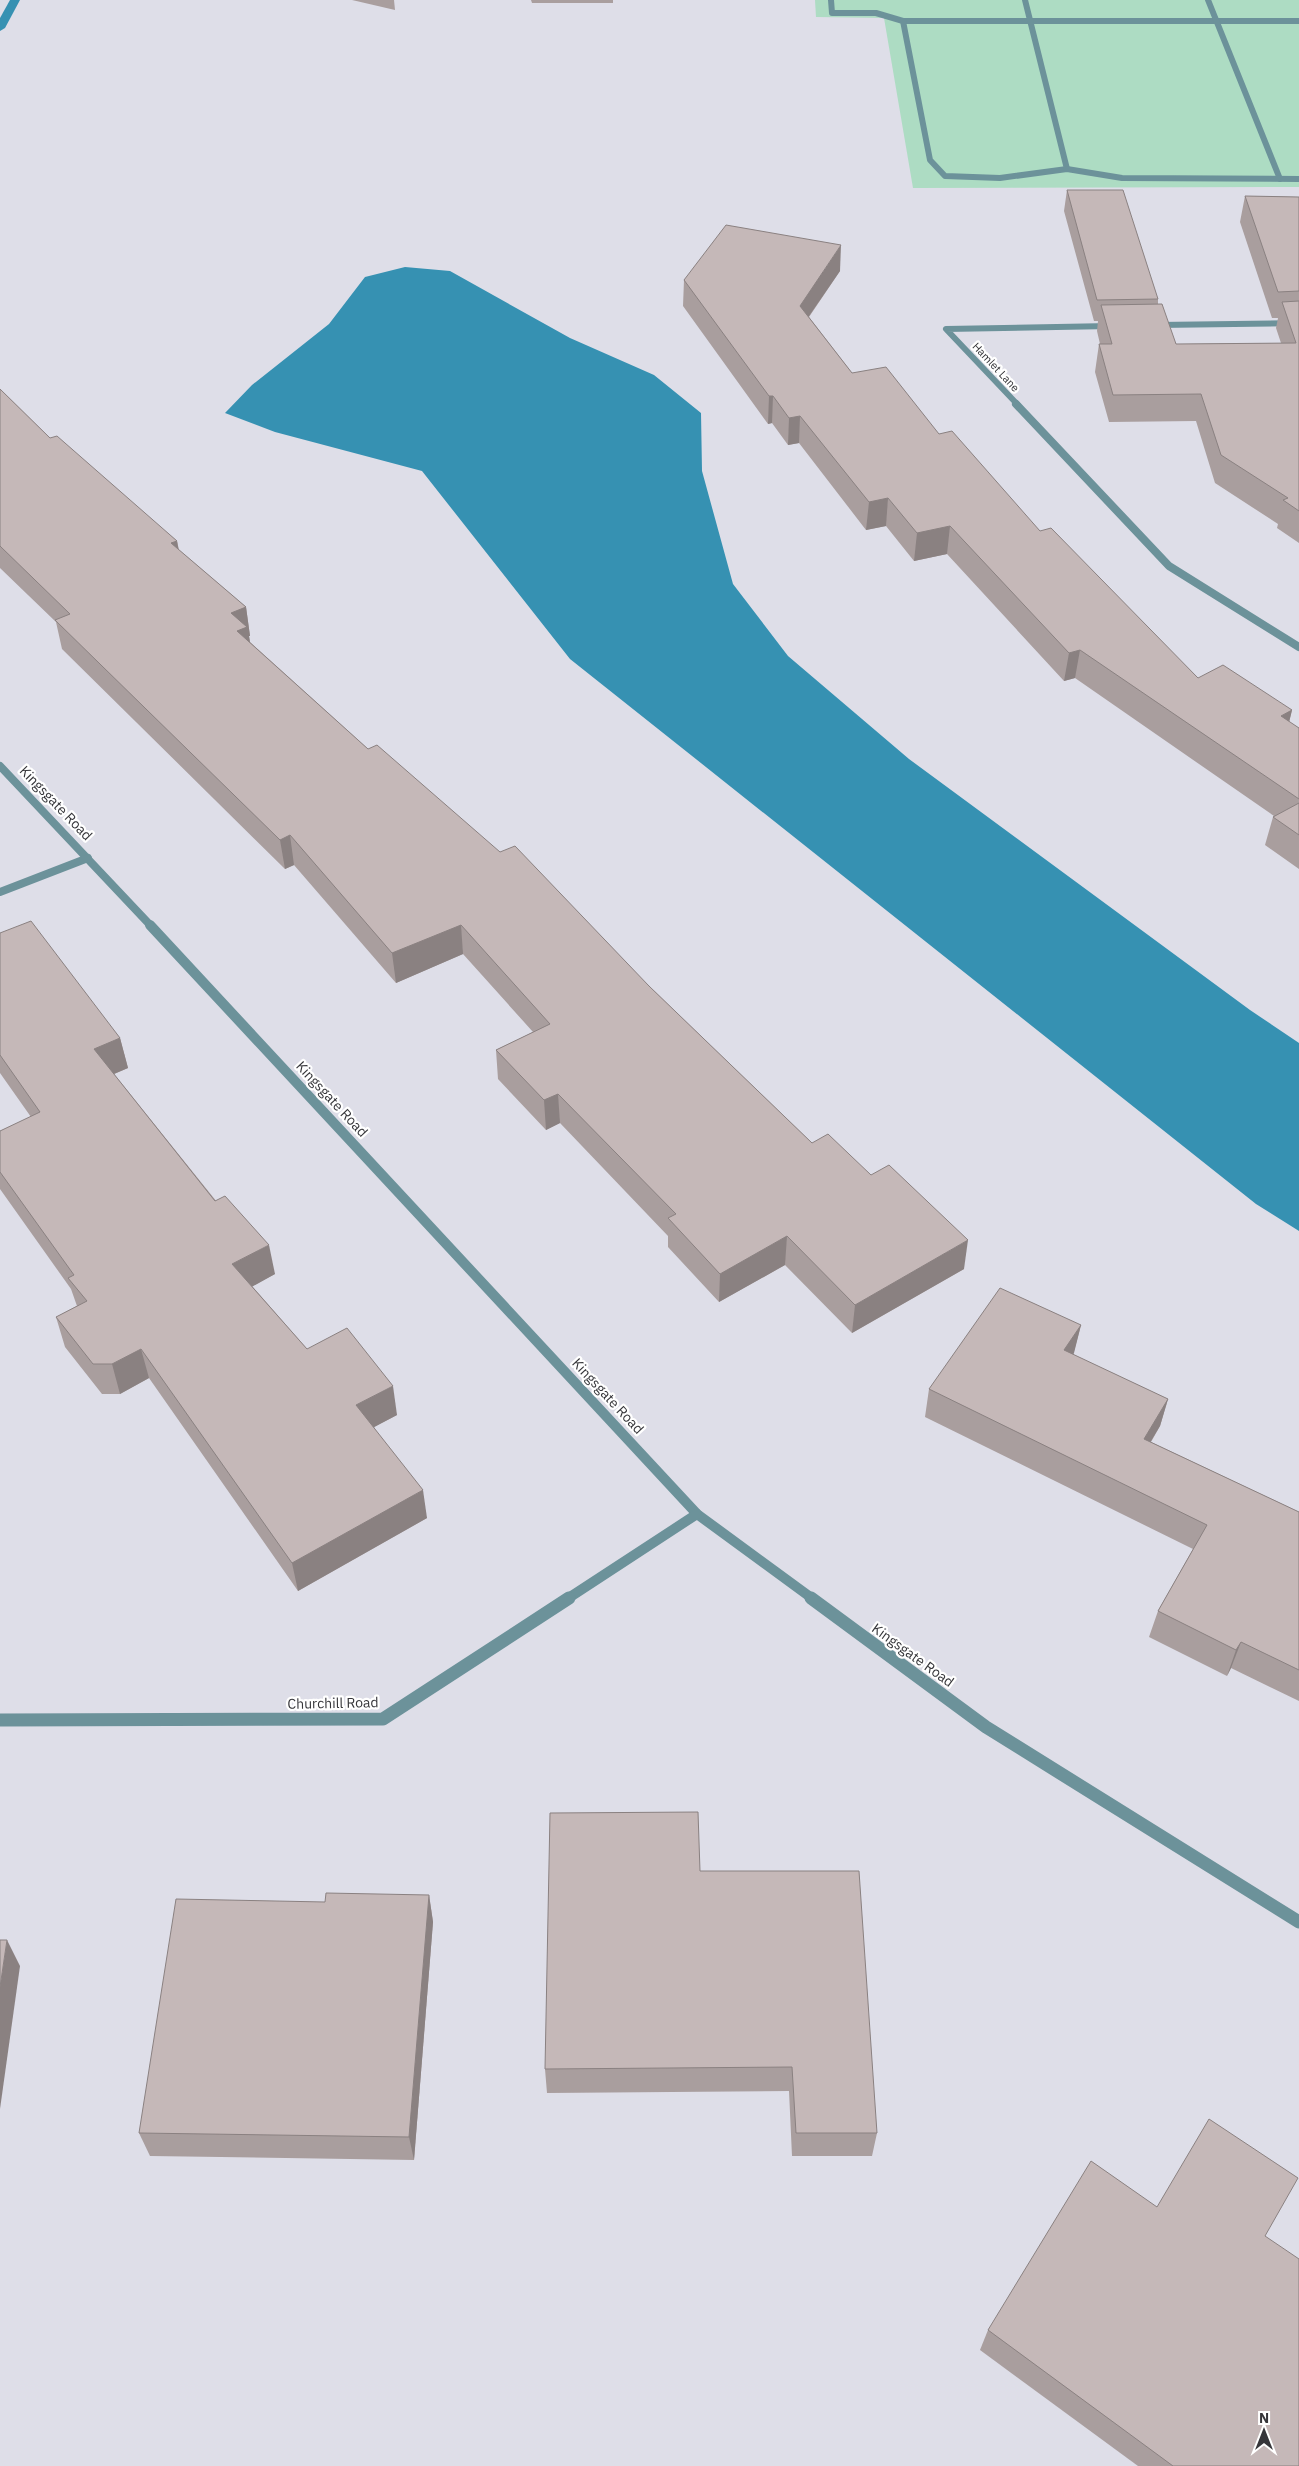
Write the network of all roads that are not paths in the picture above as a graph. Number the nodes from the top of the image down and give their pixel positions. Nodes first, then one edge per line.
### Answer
1 (831, 0) edge
2 (1025, 0) edge
3 (1208, 0) edge
4 (903, 21) junction
5 (1216, 21) junction
6 (1299, 21) edge
7 (1031, 22) junction
8 (1067, 169) junction
9 (1280, 179) junction
10 (1299, 179) edge
11 (1299, 323) edge
12 (1152, 325) edge
13 (1122, 326) edge
14 (1299, 646) edge
15 (0, 766) edge
16 (88, 858) junction
17 (0, 892) edge
18 (697, 1514) junction
19 (0, 1720) edge
20 (1299, 1922) edge

1 - 4 street
2 - 7 street
3 - 5 street
4 - 7 street
4 - 8 street
5 - 6 street
5 - 7 street
5 - 9 street
7 - 8 street
8 - 9 street
9 - 10 street
11 - 12 street
13 - 14 street, Hamlet Lane
15 - 16 street, Kingsgate Road
16 - 17 street
16 - 18 street, Kingsgate Road
18 - 19 street, Churchill Road
18 - 20 street, Kingsgate Road

